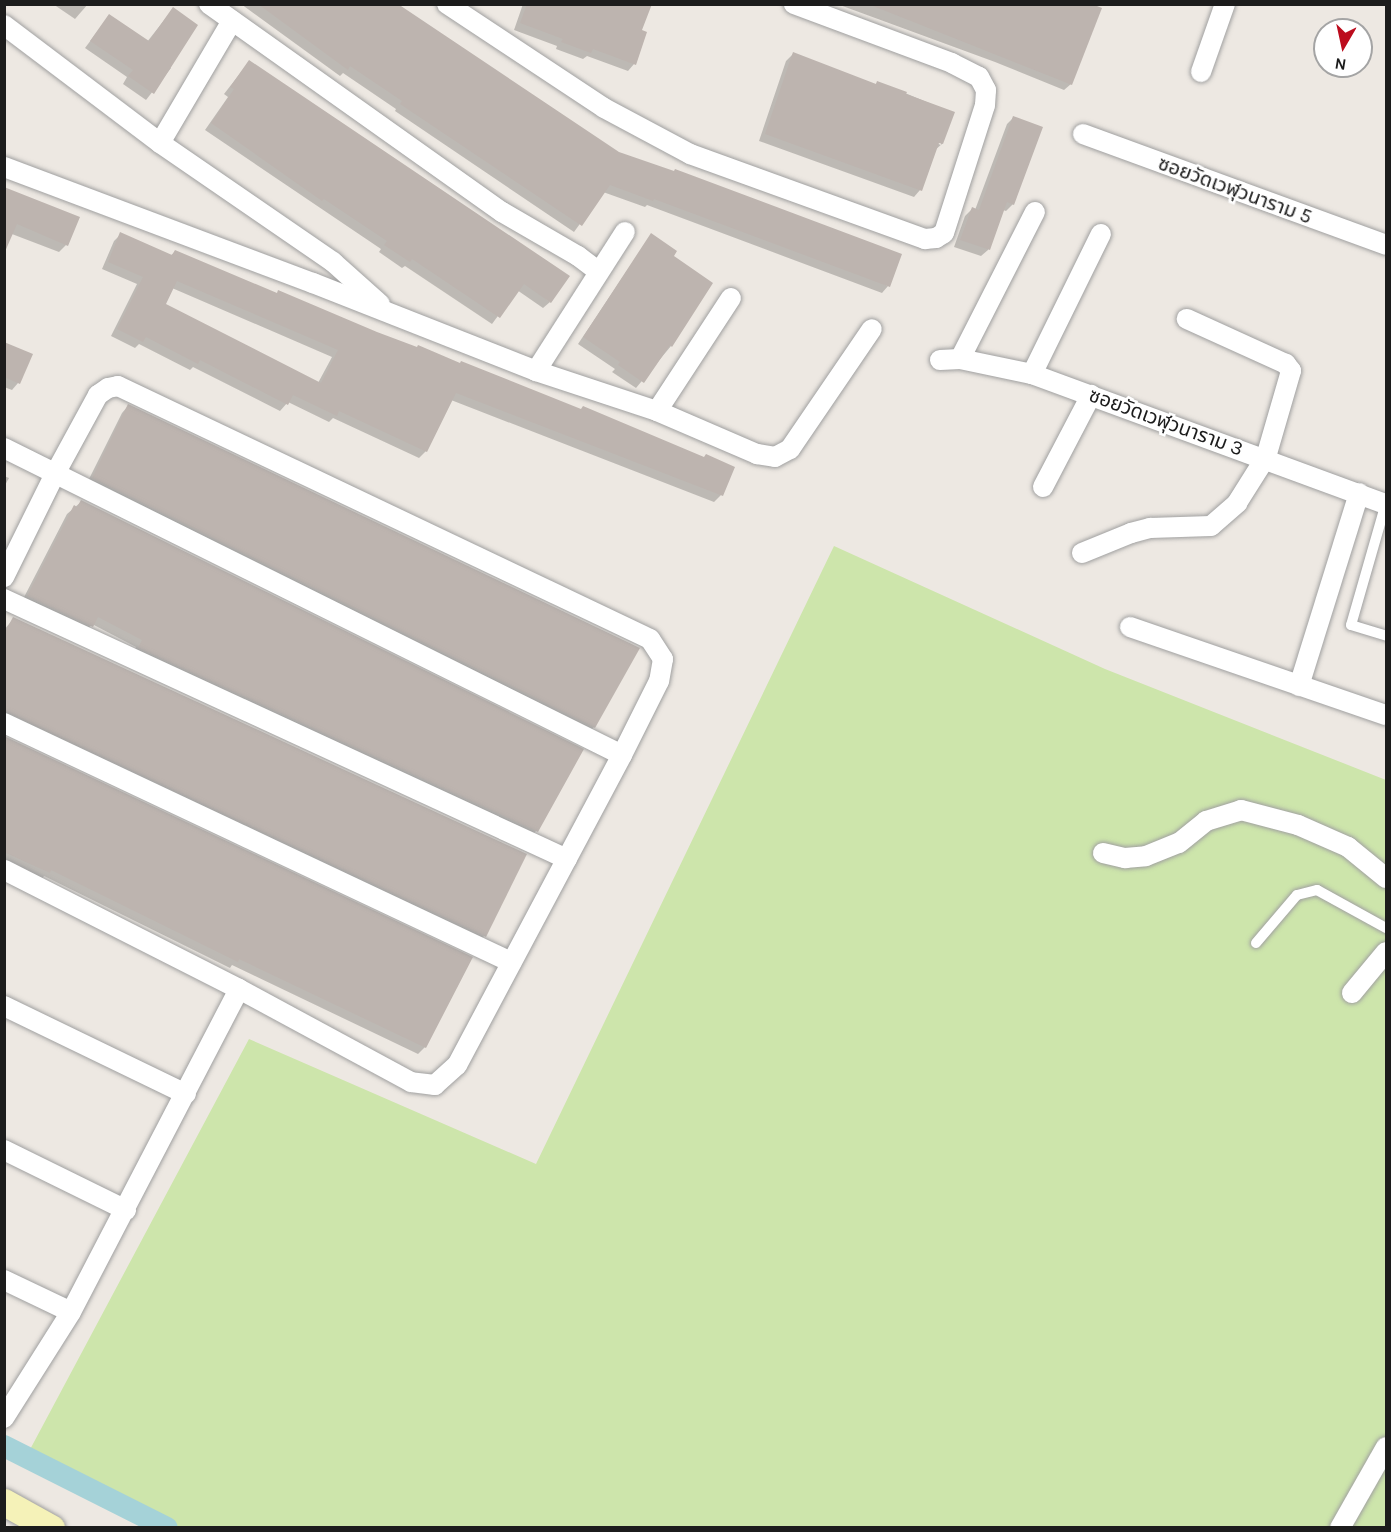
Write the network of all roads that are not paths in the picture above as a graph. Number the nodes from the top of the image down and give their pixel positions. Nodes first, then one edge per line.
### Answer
1 (209, 4) edge
2 (447, 4) edge
3 (794, 4) edge
4 (1226, 4) edge
5 (232, 21) junction
6 (4, 25) edge
7 (1201, 72) dead end
8 (1083, 134) dead end
9 (160, 143) junction
10 (4, 167) edge
11 (1035, 212) dead end
12 (625, 232) dead end
13 (1101, 234) dead end
14 (1386, 245) edge
15 (599, 272) junction
16 (731, 298) dead end
17 (392, 315) junction
18 (1187, 319) dead end
19 (872, 329) dead end
20 (960, 358) junction
21 (940, 360) dead end
22 (536, 371) junction
23 (1032, 374) junction
24 (1091, 395) junction
25 (657, 411) junction
26 (4, 448) edge
27 (1266, 457) junction
28 (56, 472) junction
29 (1042, 487) dead end
30 (1359, 493) junction
31 (1386, 504) edge
32 (1082, 553) dead end
33 (4, 577) edge
34 (4, 599) edge
35 (1130, 627) dead end
36 (1386, 636) edge
37 (1299, 686) junction
38 (1386, 715) edge
39 (4, 723) edge
40 (622, 755) junction
41 (1103, 853) dead end
42 (567, 859) junction
43 (4, 870) edge
44 (1386, 878) edge
45 (1386, 928) edge
46 (1256, 943) dead end
47 (1386, 952) edge
48 (512, 962) junction
49 (239, 989) junction
50 (1352, 993) dead end
51 (4, 1006) edge
52 (186, 1094) junction
53 (4, 1150) edge
54 (126, 1210) junction
55 (4, 1280) edge
56 (71, 1312) junction
57 (6, 1411) edge
58 (1386, 1447) edge
59 (4, 1502) edge
60 (51, 1527) edge
61 (1340, 1527) edge

1 - 5 street
2 - 3 street
4 - 7 street
5 - 9 street
5 - 15 street
6 - 9 street
8 - 14 street, ซอยวัดเวฬุวนาราม 5
9 - 17 street
10 - 17 street
11 - 20 street
12 - 15 street
13 - 23 street
15 - 22 street
16 - 25 street
17 - 22 street
18 - 27 street
19 - 25 street
20 - 21 street, ซอยวัดเวฬุวนาราม 3
20 - 23 street, ซอยวัดเวฬุวนาราม 3
22 - 25 street
23 - 24 street, ซอยวัดเวฬุวนาราม 3
24 - 27 street, ซอยวัดเวฬุวนาราม 3
24 - 29 street
26 - 28 street
27 - 30 street, ซอยวัดเวฬุวนาราม 3
27 - 32 street
28 - 33 street
28 - 40 street
28 - 40 street
30 - 31 street, ซอยวัดเวฬุวนาราม 3
30 - 37 street
31 - 36 lane
34 - 42 street
35 - 37 street
37 - 38 street
39 - 48 street
40 - 42 street
41 - 44 street
42 - 48 street
43 - 49 street
45 - 46 lane
47 - 50 street
48 - 49 street
49 - 52 street
51 - 52 street
52 - 54 street
53 - 54 street
54 - 56 street
55 - 56 street
56 - 57 street
58 - 61 street
59 - 60 main road

